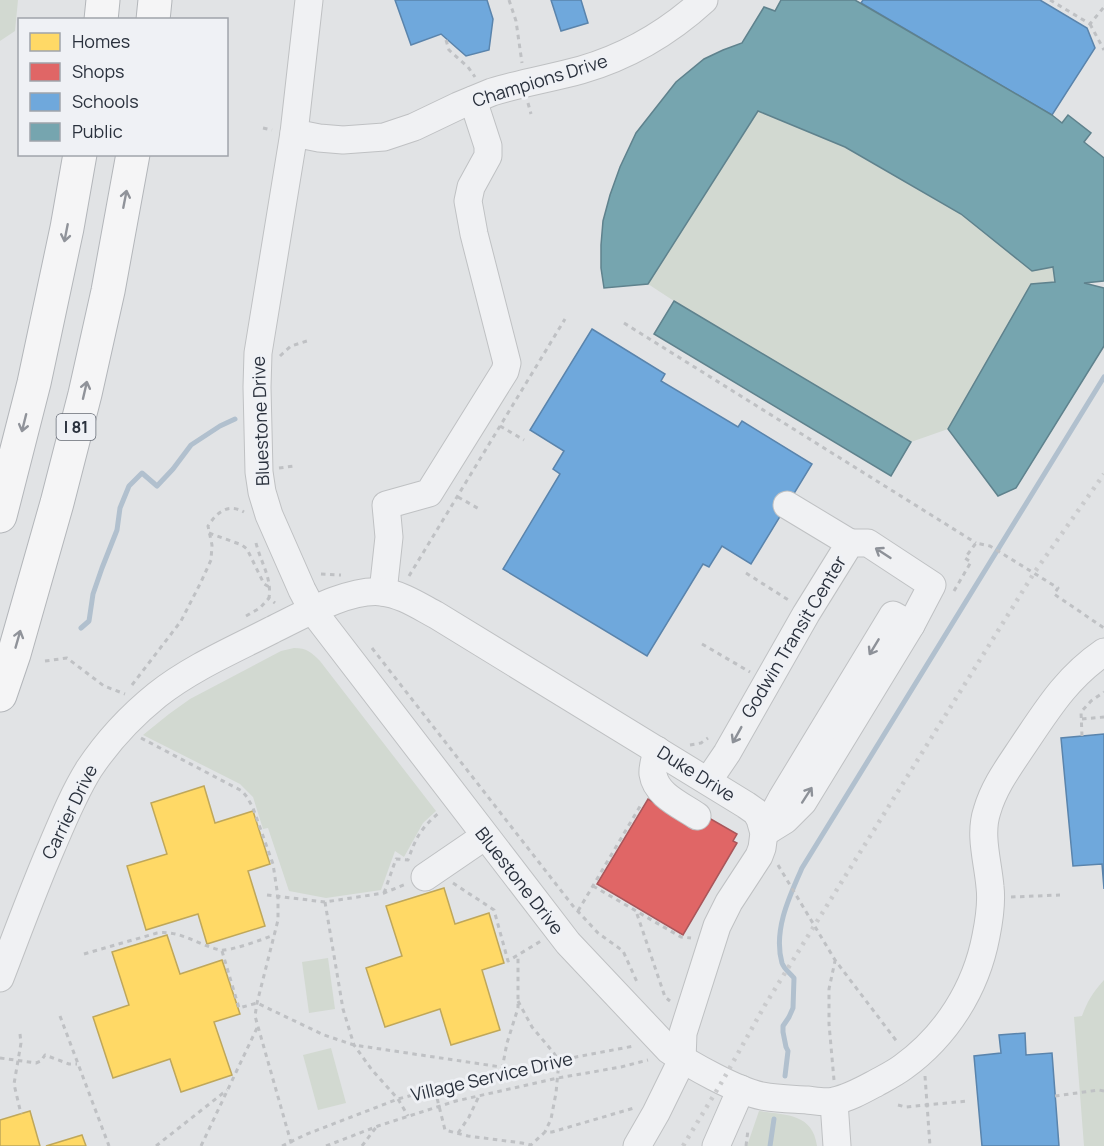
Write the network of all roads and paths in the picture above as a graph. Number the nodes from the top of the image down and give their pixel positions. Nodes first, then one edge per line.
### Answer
1 (103, 0) edge
2 (155, 0) edge
3 (309, 0) edge
4 (509, 0) edge
5 (704, 0) edge
6 (1050, 0) edge
7 (1104, 7) edge
8 (101, 18) edge
9 (153, 18) edge
10 (1090, 24) junction
11 (446, 40) dead end
12 (1104, 50) edge
13 (523, 67) dead end
14 (476, 90) junction
15 (294, 133) junction
16 (80, 156) edge
17 (133, 156) edge
18 (565, 319) dead end
19 (624, 323) dead end
20 (307, 341) dead end
21 (277, 359) dead end
22 (500, 426) junction
23 (524, 440) dead end
24 (458, 496) junction
25 (787, 505) dead end
26 (481, 510) dead end
27 (247, 514) dead end
28 (0, 516) edge
29 (209, 533) junction
30 (254, 536) dead end
31 (850, 543) junction
32 (976, 543) junction
33 (746, 573) dead end
34 (408, 578) dead end
35 (271, 588) junction
36 (943, 589) junction
37 (383, 592) junction
38 (269, 598) junction
39 (791, 602) dead end
40 (275, 603) dead end
41 (313, 611) junction
42 (239, 620) dead end
43 (911, 626) junction
44 (1104, 628) edge
45 (1102, 643) edge
46 (702, 644) dead end
47 (371, 648) dead end
48 (45, 661) dead end
49 (767, 682) junction
50 (1104, 692) edge
51 (123, 693) dead end
52 (0, 695) edge
53 (127, 698) dead end
54 (1104, 717) edge
55 (1082, 718) junction
56 (712, 732) dead end
57 (136, 736) dead end
58 (1082, 736) dead end
59 (687, 745) dead end
60 (657, 750) junction
61 (708, 781) junction
62 (648, 794) dead end
63 (442, 811) dead end
64 (697, 816) dead end
65 (764, 832) junction
66 (485, 836) junction
67 (775, 860) dead end
68 (436, 878) joint
69 (593, 886) junction
70 (267, 895) dead end
71 (1060, 895) dead end
72 (278, 897) junction
73 (1019, 897) dead end
74 (325, 902) junction
75 (578, 912) junction
76 (636, 912) junction
77 (574, 918) dead end
78 (274, 935) junction
79 (543, 940) dead end
80 (697, 942) dead end
81 (222, 951) junction
82 (84, 954) dead end
83 (518, 956) junction
84 (0, 978) edge
85 (641, 990) dead end
86 (518, 1000) junction
87 (670, 1001) dead end
88 (257, 1003) junction
89 (60, 1016) dead end
90 (258, 1027) junction
91 (20, 1034) dead end
92 (354, 1045) junction
93 (638, 1045) dead end
94 (0, 1058) edge
95 (648, 1060) dead end
96 (682, 1060) junction
97 (18, 1061) junction
98 (559, 1061) junction
99 (77, 1064) junction
100 (502, 1069) junction
101 (558, 1078) junction
102 (229, 1089) junction
103 (741, 1089) junction
104 (435, 1090) junction
105 (1104, 1091) edge
106 (829, 1092) junction
107 (479, 1096) junction
108 (1055, 1096) dead end
109 (398, 1099) junction
110 (968, 1101) dead end
111 (898, 1105) dead end
112 (439, 1106) junction
113 (638, 1108) dead end
114 (21, 1114) dead end
115 (408, 1116) junction
116 (378, 1126) junction
117 (545, 1132) junction
118 (458, 1133) junction
119 (292, 1144) edge
120 (109, 1146) edge
121 (156, 1146) edge
122 (201, 1146) edge
123 (282, 1146) edge
124 (326, 1146) edge
125 (362, 1146) edge
126 (531, 1146) edge
127 (637, 1146) edge
128 (716, 1146) edge
129 (837, 1146) edge

1 - 8 highway
2 - 9 highway
3 - 15 street, Bluestone Drive
4 - 13 path
5 - 14 street, Champions Drive
6 - 10 path
7 - 10 path
10 - 12 path
11 - 14 path
14 - 15 street, Champions Drive
14 - 37 street
15 - 41 street, Bluestone Drive
16 -> 28 highway
52 -> 17 highway, I 81
18 - 22 path
19 - 32 path
20 - 21 path
22 - 23 path
22 - 24 path
24 - 26 path
24 - 34 path
25 - 31 street
27 - 29 path
29 - 35 path
29 - 53 path
30 - 35 path
36 -> 31 street, Godwin Transit Center
31 - 49 street, Godwin Transit Center
32 - 36 path
32 - 44 path
33 - 39 path
35 - 38 path
36 - 43 street
37 - 41 street, Duke Drive
37 - 60 street, Duke Drive
38 - 40 path
38 - 42 path
41 - 66 street, Bluestone Drive
41 - 84 street, Carrier Drive
65 -> 43 street
43 -> 65 street
44 - 45 path
45 - 106 street, Bluestone Drive
46 - 49 path
47 - 75 path
48 - 51 path
49 -> 61 street, Godwin Transit Center
50 - 55 path
54 - 55 path
55 - 58 path
56 - 59 path
57 - 72 path
60 - 61 street, Duke Drive
60 - 64 street
61 - 65 street, Duke Drive
62 - 69 path
63 - 74 path
65 - 96 street
66 - 68 street
66 - 96 street, Bluestone Drive
67 - 106 path
68 - 83 path
69 - 75 path
69 - 76 path
70 - 72 path
71 - 73 path
72 - 74 path
72 - 78 path
74 - 92 path
75 - 77 path
75 - 85 path
76 - 80 path
76 - 87 path
78 - 81 path
78 - 88 path
79 - 83 path
81 - 82 path
81 - 88 path
83 - 86 path
86 - 98 path
86 - 100 path
88 - 90 path
88 - 92 path
89 - 99 path
90 - 102 path
90 - 119 path
91 - 97 path
92 - 100 path
92 - 109 path
93 - 98 path, Village Service Drive
94 - 97 path
95 - 101 path
96 - 103 street, Bluestone Drive
96 - 127 street
97 - 99 path
97 - 114 path
98 - 100 path, Village Service Drive
98 - 101 path
99 - 120 path
100 - 104 path, Village Service Drive
101 - 107 path
101 - 117 path
102 - 121 path
102 - 122 path
103 - 106 street, Bluestone Drive
103 - 128 street
104 - 109 path, Village Service Drive
104 - 112 path
105 - 108 path
106 - 129 street
107 - 112 path
107 - 118 path
109 - 115 path
109 - 119 path, Village Service Drive
110 - 111 path
112 - 115 path
112 - 118 path
113 - 117 path
115 - 116 path
116 - 124 path
116 - 125 path
117 - 126 path
118 - 126 path
119 - 123 path, Village Service Drive

